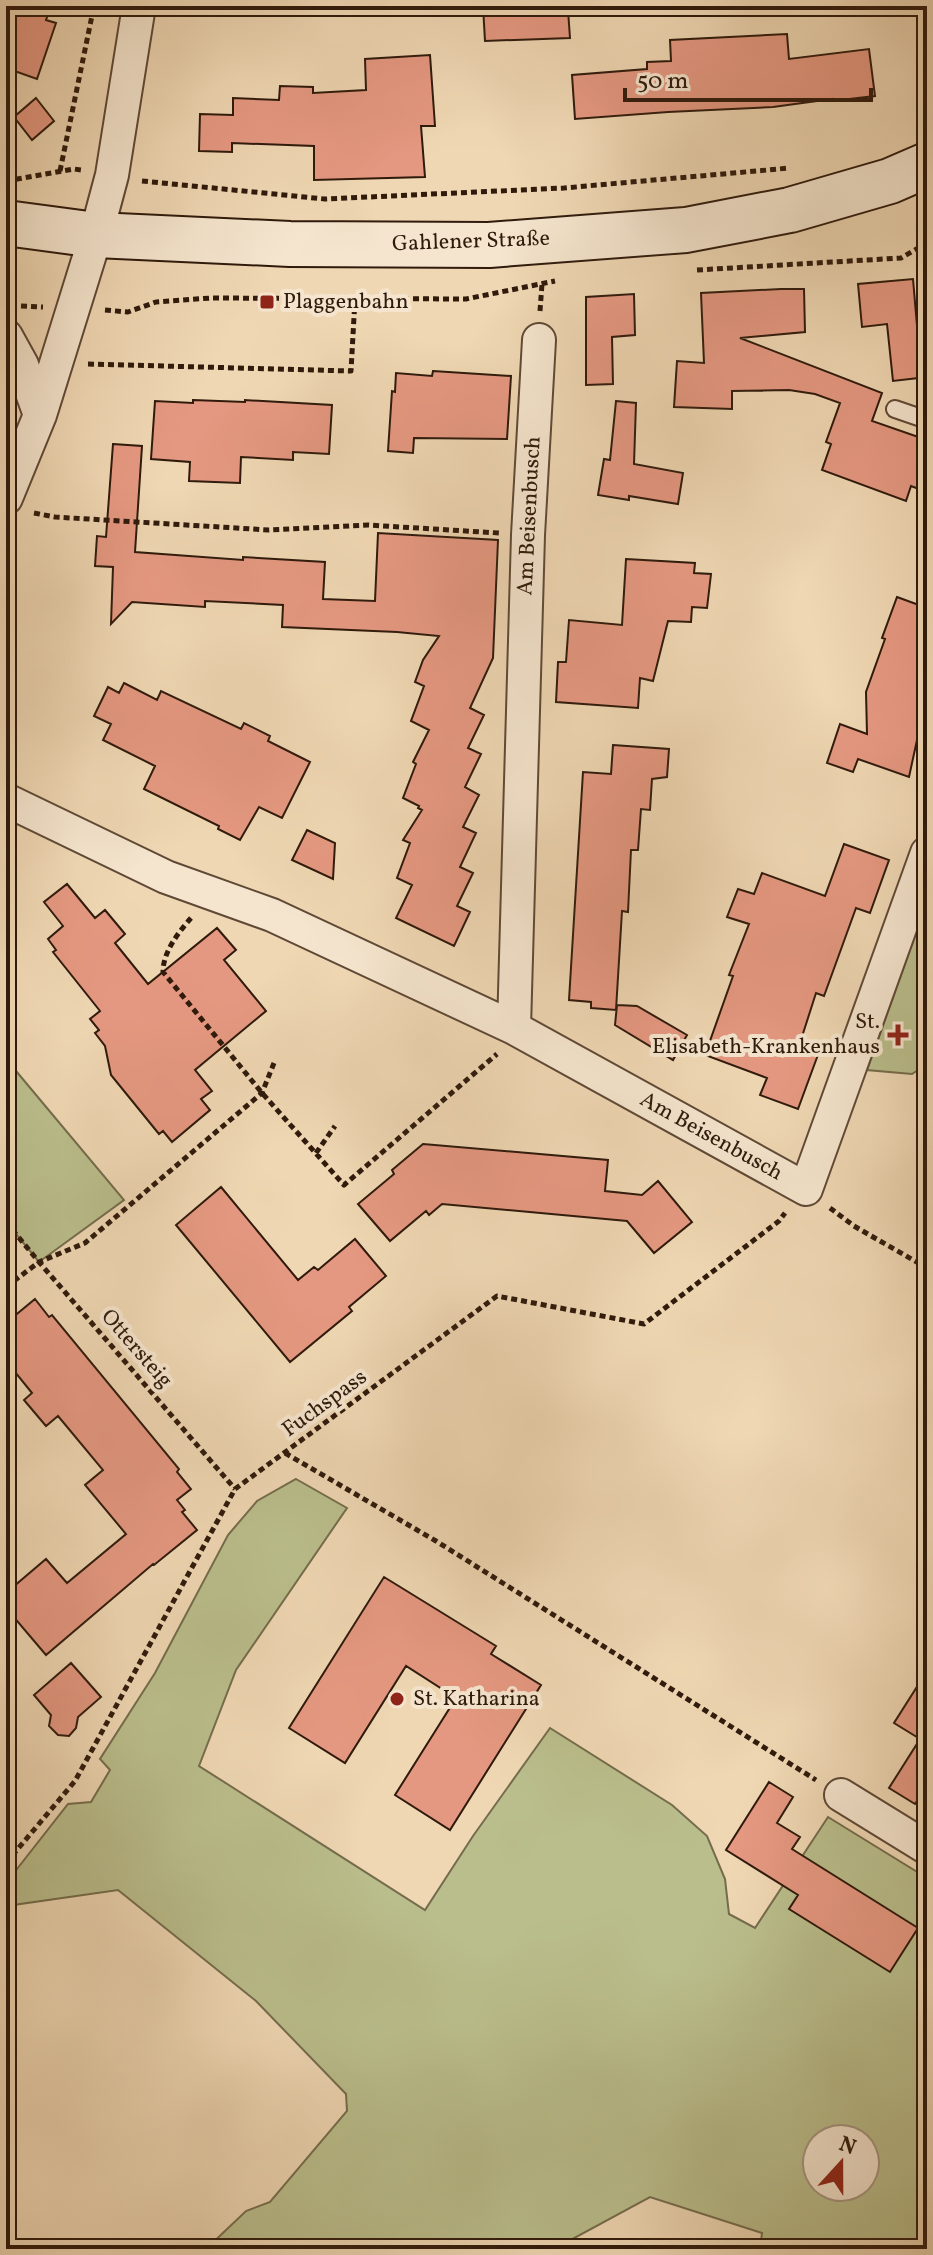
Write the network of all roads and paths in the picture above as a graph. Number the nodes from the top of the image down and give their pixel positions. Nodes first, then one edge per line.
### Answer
1 (94, 6) edge
2 (139, 6) edge
3 (927, 165) edge
4 (800, 166) dead end
5 (60, 171) junction
6 (112, 175) junction
7 (6, 181) edge
8 (6, 223) edge
9 (96, 235) junction
10 (355, 299) dead end
11 (6, 336) edge
12 (539, 340) dead end
13 (54, 364) junction
14 (895, 409) dead end
15 (40, 415) junction
16 (927, 420) edge
17 (18, 505) edge
18 (528, 535) junction
19 (6, 800) edge
20 (927, 853) edge
21 (212, 893) junction
22 (514, 1028) junction
23 (274, 1063) dead end
24 (262, 1093) junction
25 (335, 1126) dead end
26 (316, 1153) junction
27 (806, 1189) junction
28 (6, 1222) edge
29 (39, 1262) junction
30 (927, 1268) edge
31 (6, 1287) edge
32 (285, 1453) junction
33 (235, 1489) junction
34 (841, 1795) joint
35 (927, 1848) edge
36 (6, 1863) edge

1 - 5 path
2 - 6 street
3 - 9 main road, Gahlener Straße
4 - 6 path
5 - 6 path
5 - 7 path
6 - 9 street
8 - 9 main road, Gahlener Straße
9 - 13 street
10 - 13 path
11 - 15 street
12 - 18 street, Am Beisenbusch
13 - 15 street
14 - 16 lane
15 - 17 street
17 - 18 path
18 - 22 street, Am Beisenbusch
19 - 21 street, Am Beisenbusch
20 - 27 street, Am Beisenbusch
21 - 22 street, Am Beisenbusch
21 - 24 path
22 - 26 path
22 - 27 street, Am Beisenbusch
23 - 24 path
24 - 26 path
24 - 29 path
25 - 26 path
27 - 30 path
27 - 32 path, Fuchspass
28 - 29 path, Ottersteig
29 - 31 path
29 - 33 path, Ottersteig
32 - 33 path, Fuchspass
32 - 34 path
33 - 36 path, Fuchspass
34 - 35 street

